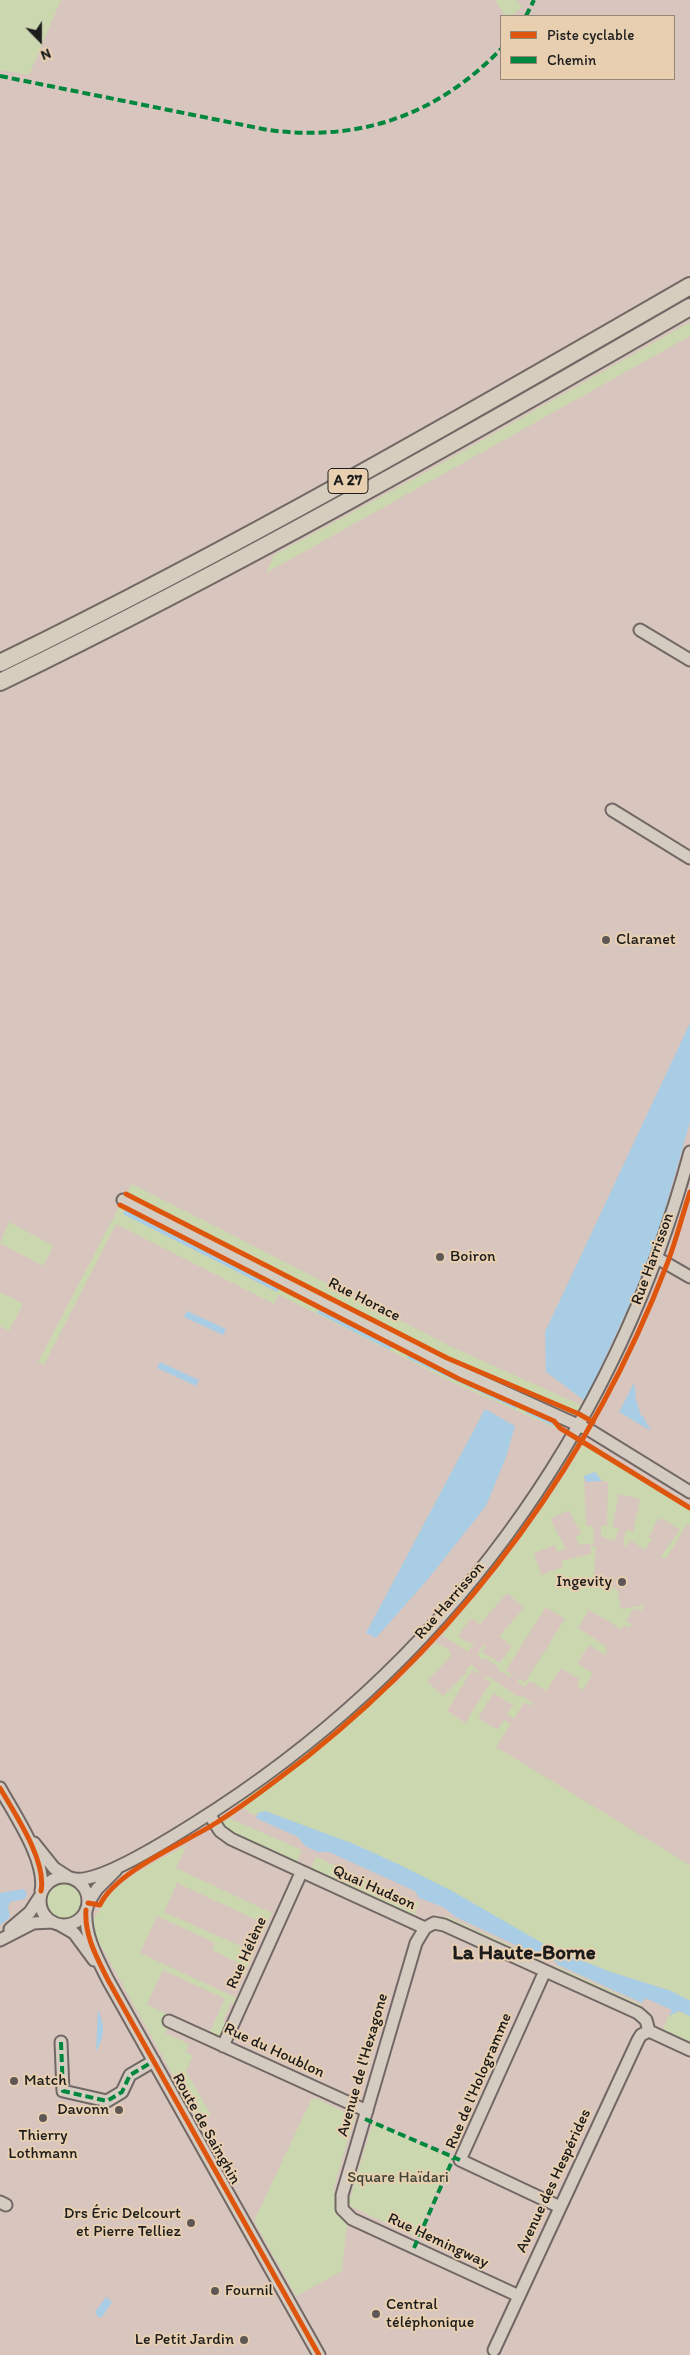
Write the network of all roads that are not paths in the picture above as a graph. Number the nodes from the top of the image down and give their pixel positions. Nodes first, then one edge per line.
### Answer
1 (690, 286) edge
2 (690, 307) edge
3 (640, 630) dead end
4 (690, 660) edge
5 (0, 663) edge
6 (0, 682) edge
7 (612, 810) dead end
8 (690, 858) edge
9 (690, 1152) edge
10 (123, 1200) dead end
11 (658, 1258) junction
12 (690, 1277) edge
13 (580, 1425) junction
14 (690, 1492) edge
15 (0, 1788) edge
16 (209, 1814) junction
17 (19, 1821) junction
18 (127, 1862) junction
19 (301, 1873) junction
20 (72, 1878) junction
21 (40, 1895) junction
22 (87, 1906) junction
23 (56, 1923) junction
24 (425, 1928) junction
25 (0, 1939) edge
26 (545, 1971) junction
27 (107, 1978) junction
28 (169, 2021) dead end
29 (649, 2031) junction
30 (61, 2042) dead end
31 (223, 2046) junction
32 (690, 2050) edge
33 (154, 2061) junction
34 (367, 2111) junction
35 (560, 2207) junction
36 (344, 2213) joint
37 (519, 2296) junction
38 (494, 2350) dead end
39 (319, 2355) edge

1 - 5 highway, A 27
2 - 6 highway, A 27
3 - 4 street
7 - 8 street
9 - 11 street, Rue Harrisson
10 - 13 street, Rue Horace
11 - 12 street
11 - 13 street, Rue Harrisson
13 - 14 street, Rue Horace
13 - 16 street, Rue Harrisson
15 - 17 street
16 - 18 street, Rue Harrisson
16 - 19 street, Quai Hudson
17 - 20 street
17 - 21 street
18 - 20 street, Rue Harrisson
18 - 22 street, Rue Harrisson
19 - 24 street, Quai Hudson
19 - 31 street, Rue Hélène
20 - 21 street
20 - 22 street
21 - 23 street
21 - 25 street
22 - 23 street
22 - 27 street, Route de Sainghin
23 - 25 street
23 - 27 street, Route de Sainghin
24 - 26 street, Quai Hudson
24 - 34 street, Avenue de l'Hexagone
26 - 29 street, Quai Hudson
26 - 35 street, Rue de l'Hologramme
27 - 33 street, Route de Sainghin
28 - 31 street, Rue du Houblon
29 - 32 street, Quai Hudson
29 - 35 street, Avenue des Hespérides
30 - 33 street
31 - 34 street, Rue du Houblon
33 - 39 street, Route de Sainghin
34 - 36 street, Avenue de l'Hexagone
35 - 37 street, Avenue des Hespérides
36 - 37 street, Rue Hemingway
37 - 38 street, Avenue des Hespérides

